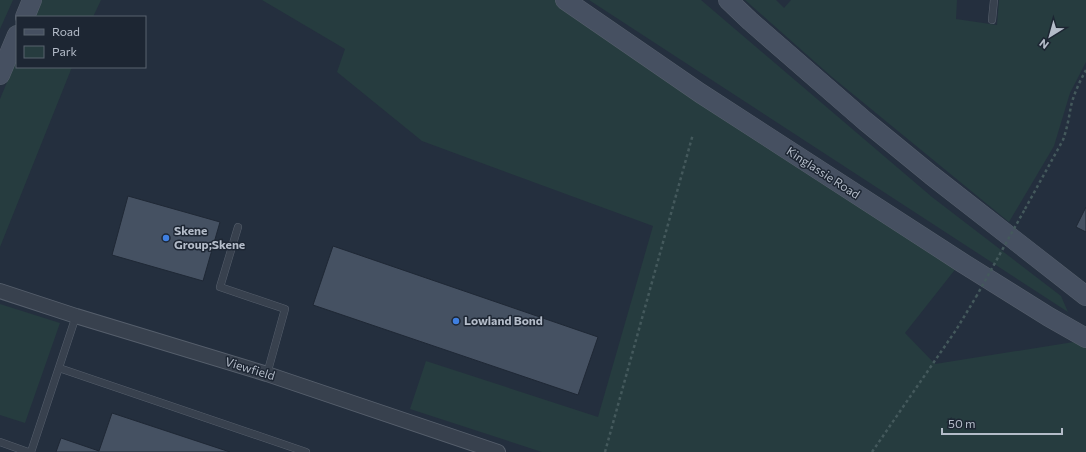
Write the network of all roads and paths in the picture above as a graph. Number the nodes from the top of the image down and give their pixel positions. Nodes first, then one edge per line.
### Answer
1 (32, 0) edge
2 (565, 0) edge
3 (728, 0) edge
4 (994, 0) edge
5 (25, 16) edge
6 (992, 20) dead end
7 (16, 37) edge
8 (1086, 70) edge
9 (0, 75) edge
10 (693, 134) dead end
11 (238, 227) dead end
12 (0, 290) edge
13 (1086, 296) edge
14 (76, 316) junction
15 (1086, 338) edge
16 (60, 368) junction
17 (267, 374) junction
18 (0, 442) edge
19 (28, 452) edge
20 (31, 452) edge
21 (306, 452) edge
22 (498, 452) edge
23 (605, 452) edge
24 (872, 452) edge

1 - 5 main road
2 - 15 main road, Kinglassie Road
3 - 13 main road
4 - 6 lane
7 - 9 main road
8 - 24 path, bridge
10 - 23 path
11 - 17 lane
12 - 14 street, Viewfield
14 - 16 lane
14 - 17 street, Viewfield
16 - 20 lane
16 - 21 lane
17 - 22 street, Viewfield
18 - 19 lane

